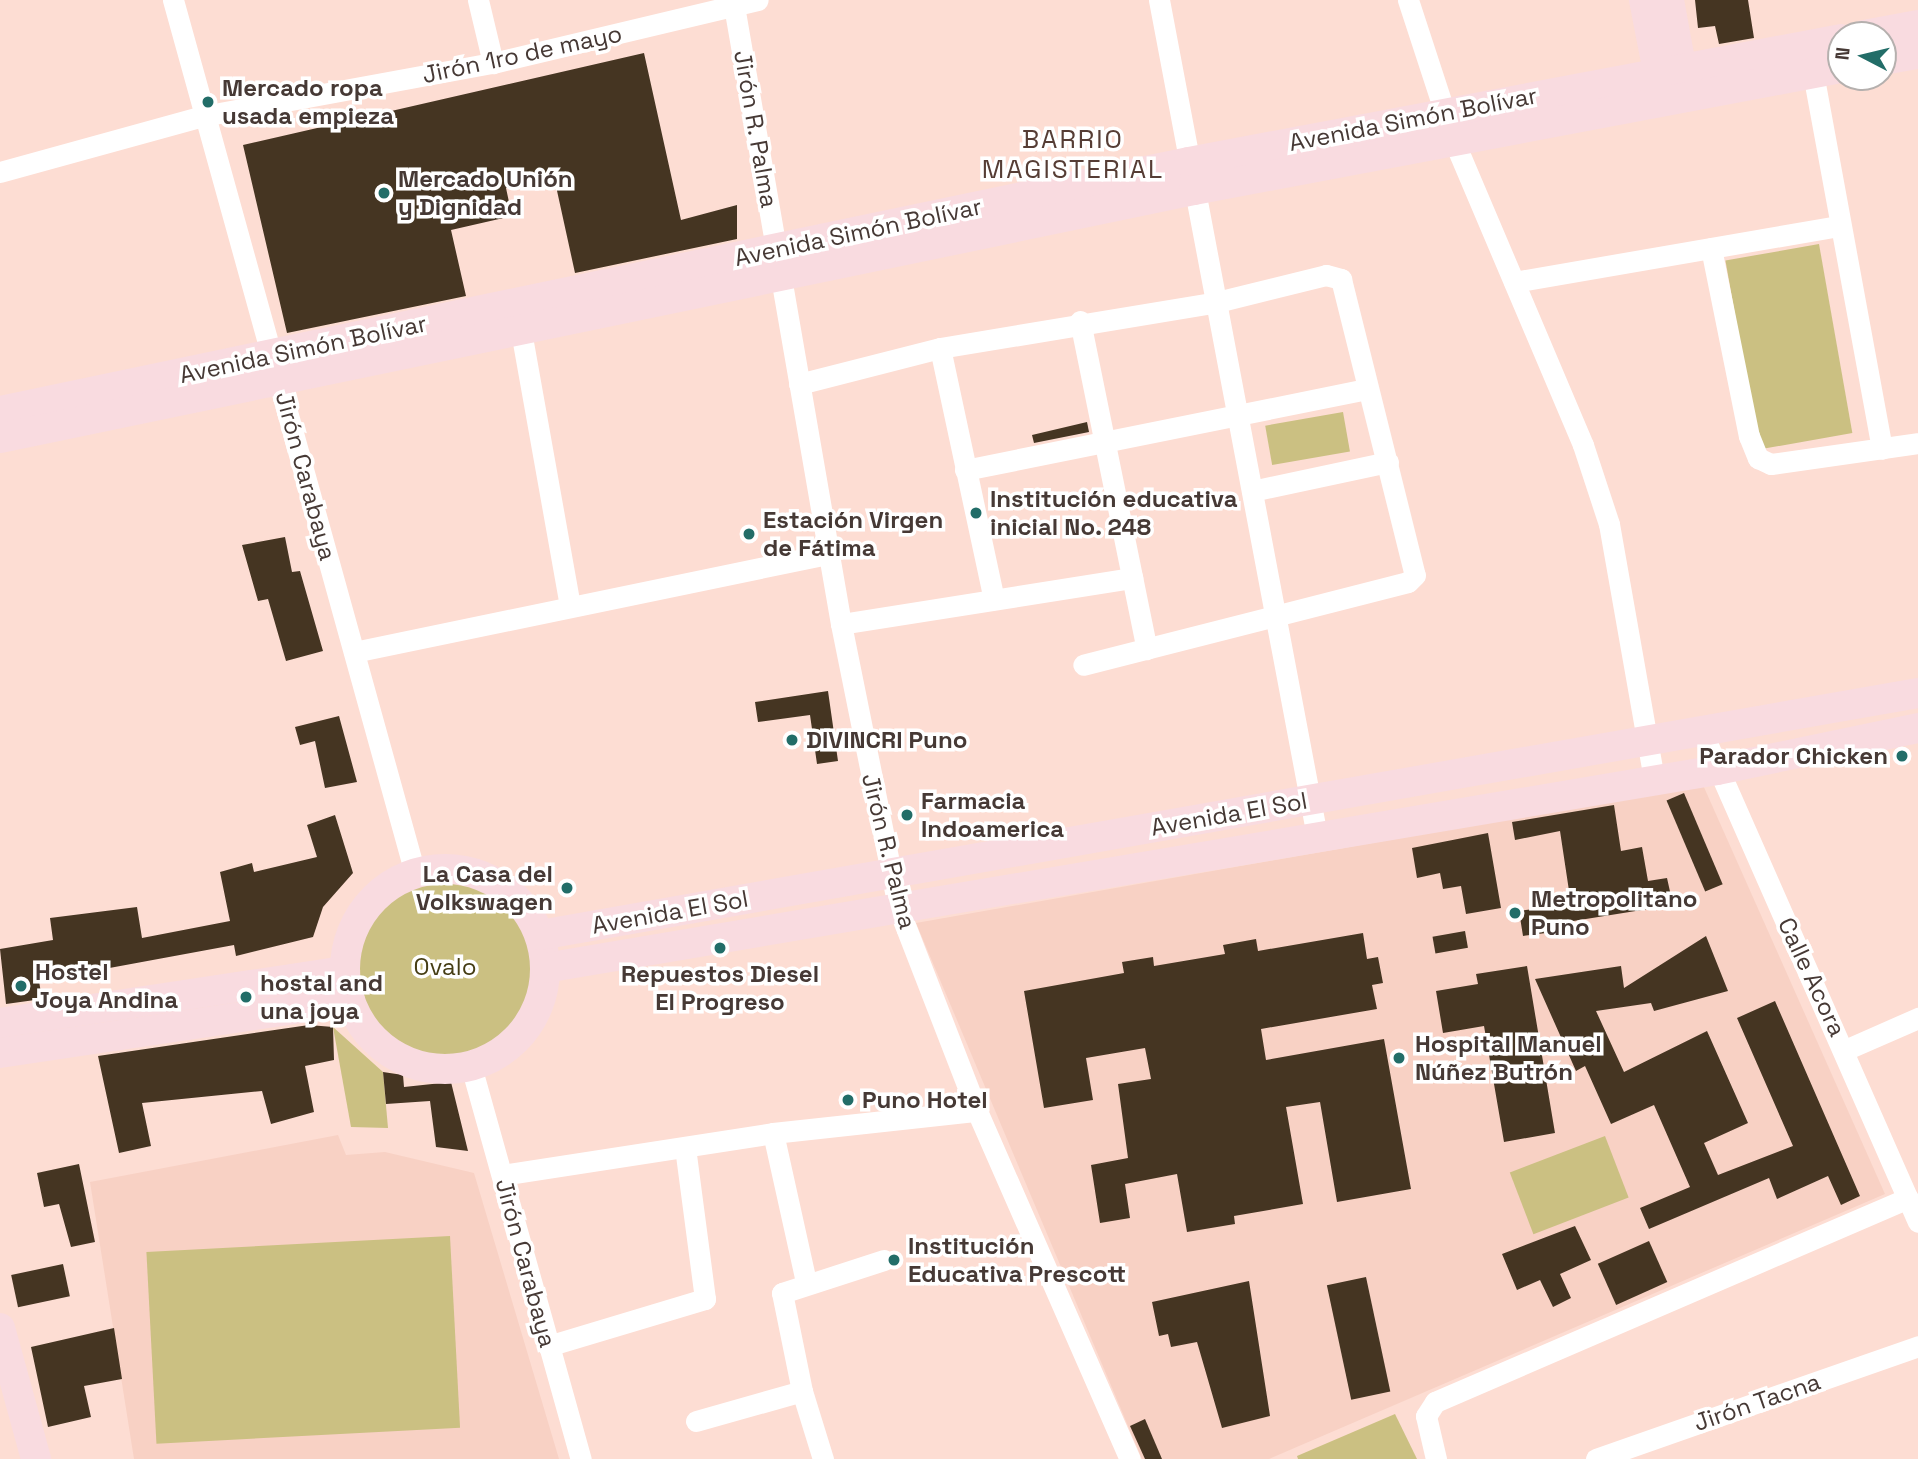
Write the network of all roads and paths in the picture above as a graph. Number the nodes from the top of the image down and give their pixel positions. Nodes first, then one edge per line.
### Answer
1 (173, 0) edge
2 (478, 0) edge
3 (758, 0) edge
4 (1159, 0) edge
5 (1408, 0) edge
6 (1644, 0) edge
7 (1669, 0) edge
8 (734, 3) edge
9 (1918, 25) edge
10 (1897, 29) edge
11 (1827, 43) edge
12 (1918, 54) edge
13 (1897, 58) edge
14 (493, 63) junction
15 (1827, 70) edge
16 (1672, 84) junction
17 (1829, 91) edge
18 (203, 116) junction
19 (1449, 127) junction
20 (0, 172) edge
21 (1191, 176) junction
22 (1839, 226) junction
23 (1711, 248) junction
24 (776, 249) junction
25 (781, 278) junction
26 (1514, 282) junction
27 (1217, 302) junction
28 (1080, 321) junction
29 (521, 331) junction
30 (940, 348) junction
31 (277, 368) junction
32 (799, 384) junction
33 (1366, 389) junction
34 (0, 411) edge
35 (1239, 415) junction
36 (0, 438) edge
37 (1918, 443) edge
38 (1108, 445) junction
39 (1882, 449) junction
40 (1388, 462) junction
41 (965, 470) junction
42 (1252, 491) junction
43 (828, 554) junction
44 (1132, 578) junction
45 (993, 599) junction
46 (570, 607) junction
47 (1274, 619) junction
48 (841, 624) junction
49 (1147, 649) junction
50 (354, 652) junction
51 (1083, 665) dead end
52 (1918, 693) edge
53 (1918, 728) edge
54 (1703, 734) junction
55 (1648, 743) junction
56 (1717, 770) junction
57 (1654, 780) junction
58 (1309, 800) junction
59 (1317, 836) junction
60 (415, 873) junction
61 (890, 873) junction
62 (898, 906) junction
63 (540, 935) junction
64 (545, 968) junction
65 (345, 971) junction
66 (350, 1002) junction
67 (1918, 1018) edge
68 (0, 1023) edge
69 (1845, 1050) junction
70 (0, 1053) edge
71 (471, 1066) junction
72 (977, 1111) junction
73 (773, 1133) junction
74 (685, 1147) junction
75 (502, 1175) junction
76 (1908, 1198) junction
77 (1918, 1222) edge
78 (884, 1260) dead end
79 (806, 1282) junction
80 (0, 1328) edge
81 (548, 1346) junction
82 (1918, 1346) edge
83 (802, 1391) junction
84 (696, 1421) dead end
85 (36, 1459) edge
86 (580, 1459) edge
87 (823, 1459) edge
88 (1130, 1459) edge
89 (1436, 1459) edge
90 (1596, 1459) edge

1 - 18 street, Jirón Carabaya
2 - 14 street
3 - 8 street, Jirón 1ro de mayo
4 - 21 street
5 - 19 street
6 - 16 main road
7 - 16 main road
8 - 14 street, Jirón 1ro de mayo
8 - 24 street, Jirón R. Palma
9 - 10 main road
11 - 16 main road, Avenida Simón Bolívar
12 - 13 main road
14 - 18 street, Jirón 1ro de mayo
15 - 16 main road, Avenida Simón Bolívar
16 - 19 main road, Avenida Simón Bolívar
17 - 22 street
18 - 20 street, Jirón 1ro de mayo
18 - 31 street, Jirón Carabaya
19 - 21 main road, Avenida Simón Bolívar
19 - 26 street
21 - 24 main road, Avenida Simón Bolívar
21 - 25 main road, Avenida Simón Bolívar
21 - 27 street
22 - 23 street
22 - 39 street
23 - 26 street
23 - 39 street
24 - 25 street, Jirón R. Palma
24 - 31 main road, Avenida Simón Bolívar
25 - 29 main road, Avenida Simón Bolívar
25 - 32 street, Jirón R. Palma
26 - 55 street
27 - 28 street
27 - 33 street
27 - 35 street
28 - 30 street
28 - 38 street
29 - 31 main road, Avenida Simón Bolívar
29 - 46 street
30 - 32 street
30 - 41 street
31 - 34 main road, Avenida Simón Bolívar
31 - 36 main road, Avenida Simón Bolívar
31 - 50 street, Jirón Carabaya
32 - 43 street, Jirón R. Palma
33 - 35 street
33 - 40 street
35 - 38 street
35 - 42 street
37 - 39 street
38 - 41 street
38 - 44 street
40 - 42 street
40 - 47 street
41 - 45 street
42 - 47 street
43 - 46 street
43 - 48 street, Jirón R. Palma
44 - 45 street
44 - 49 street
45 - 48 street
46 - 50 street
47 - 49 street
47 - 58 street
48 - 61 street, Jirón R. Palma
49 - 51 street
50 - 60 street, Jirón Carabaya
52 - 54 main road, Avenida El Sol
53 - 56 main road, Avenida El Sol
54 - 55 main road, Avenida El Sol
54 - 56 street, Calle Acora
55 - 57 street
55 - 58 main road, Avenida El Sol
56 - 57 main road, Avenida El Sol
56 - 69 street, Calle Acora
57 - 59 main road, Avenida El Sol
58 - 59 street
58 - 61 main road, Avenida El Sol
59 - 62 main road, Avenida El Sol
60 - 63 main road
60 - 65 main road
61 - 62 street, Jirón R. Palma
61 - 63 main road, Avenida El Sol
62 - 64 main road, Avenida El Sol
62 - 72 street, Jirón R. Palma
63 - 64 main road
64 - 71 main road
65 - 66 main road
65 - 68 main road
66 - 70 main road
66 - 71 main road
67 - 69 street
69 - 76 street, Calle Acora
71 - 75 street, Jirón Carabaya
72 - 73 street
72 - 88 street, Jirón R. Palma
73 - 74 street
73 - 79 street
74 - 75 street
74 - 81 street
75 - 81 street, Jirón Carabaya
76 - 77 street, Calle Acora
76 - 89 street
78 - 79 street
79 - 83 street
80 - 85 main road
81 - 86 street, Jirón Carabaya
82 - 90 street, Jirón Tacna
83 - 84 street
83 - 87 street

